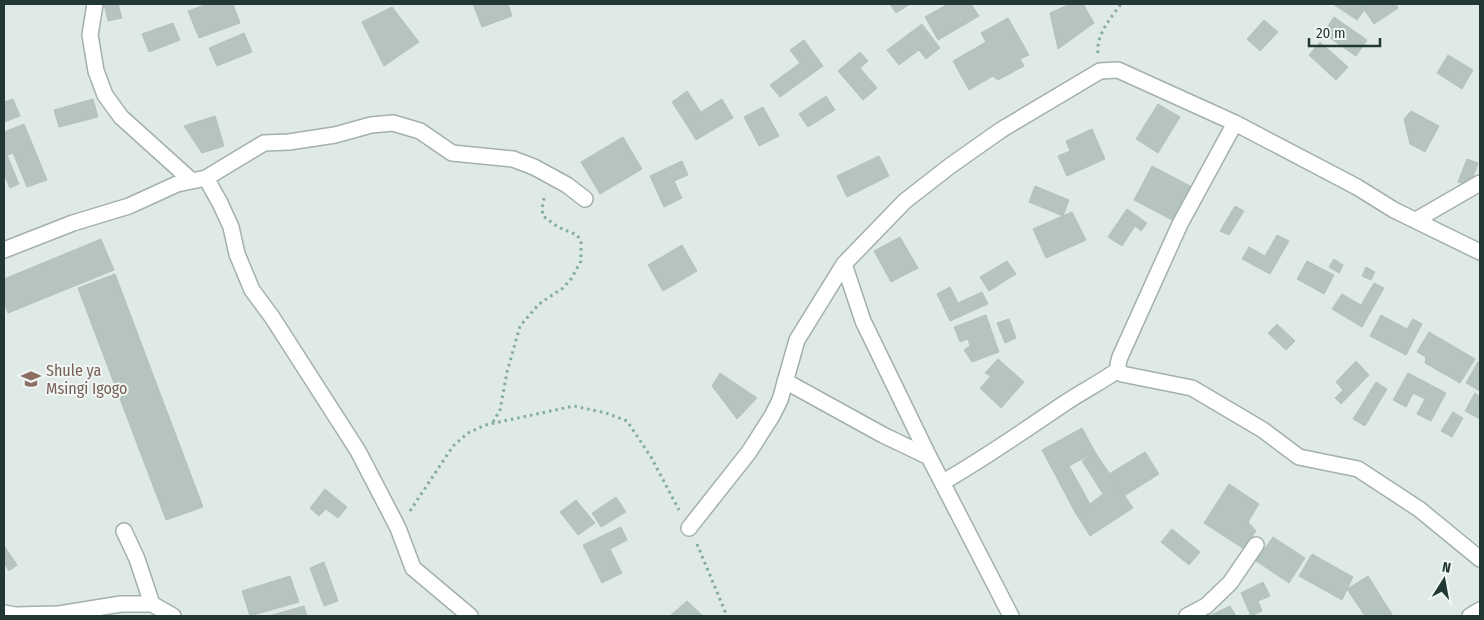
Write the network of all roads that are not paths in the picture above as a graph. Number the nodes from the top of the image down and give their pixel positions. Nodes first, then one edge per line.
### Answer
1 (95, 4) edge
2 (1235, 123) junction
3 (199, 179) junction
4 (1480, 183) edge
5 (584, 199) dead end
6 (1416, 220) junction
7 (4, 250) edge
8 (1480, 252) edge
9 (844, 264) junction
10 (1118, 370) junction
11 (785, 381) junction
12 (929, 457) junction
13 (942, 482) junction
14 (689, 528) road end
15 (124, 531) dead end
16 (1256, 545) dead end
17 (1480, 559) edge
18 (152, 604) junction
19 (1480, 610) edge
20 (10, 615) edge
21 (173, 616) edge
22 (470, 616) edge
23 (1011, 616) edge
24 (1187, 616) edge
25 (1470, 616) edge

1 - 3 street
2 - 6 street
2 - 9 street
2 - 10 street
3 - 5 street
3 - 7 street
3 - 22 street
4 - 6 street
6 - 8 street
9 - 11 street
9 - 12 street
10 - 13 street
10 - 17 street
11 - 12 street
11 - 14 street
12 - 13 street
13 - 23 street
15 - 18 street
16 - 24 street
18 - 20 street
18 - 21 street
19 - 25 street

